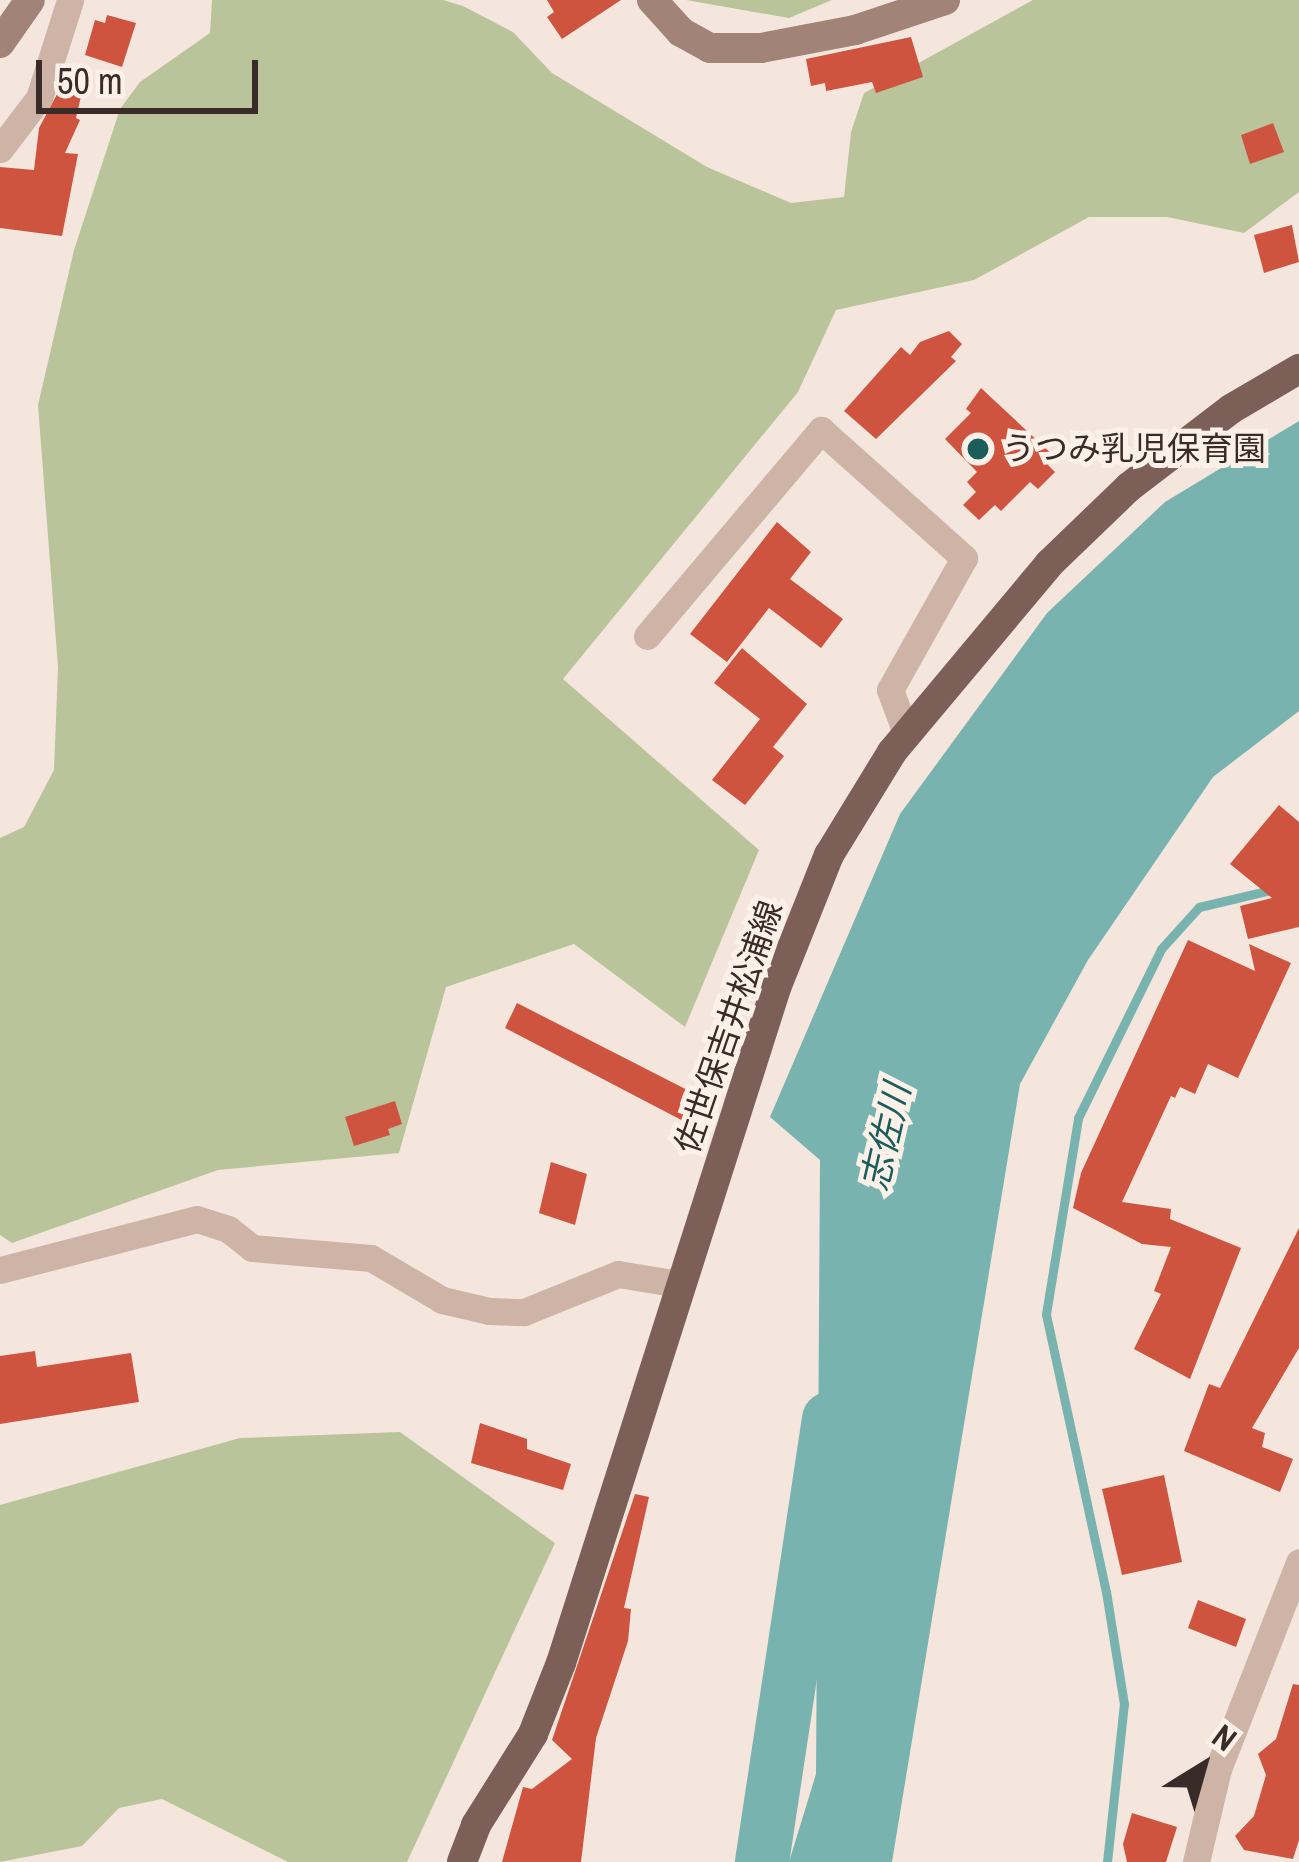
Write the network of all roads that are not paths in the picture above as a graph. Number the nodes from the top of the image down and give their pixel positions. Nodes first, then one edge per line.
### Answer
1 (30, 0) edge
2 (70, 0) edge
3 (652, 0) edge
4 (945, 0) edge
5 (0, 43) edge
6 (0, 149) edge
7 (1299, 369) edge
8 (647, 636) dead end
9 (907, 735) junction
10 (0, 1270) edge
11 (679, 1284) junction
12 (1299, 1562) edge
13 (462, 1862) edge
14 (1196, 1862) edge

1 - 5 main road
2 - 6 street
3 - 4 main road
7 - 9 main road, 佐世保吉井松浦線
8 - 9 street
9 - 11 main road, 佐世保吉井松浦線
10 - 11 street
11 - 13 main road, 佐世保吉井松浦線
12 - 14 street

